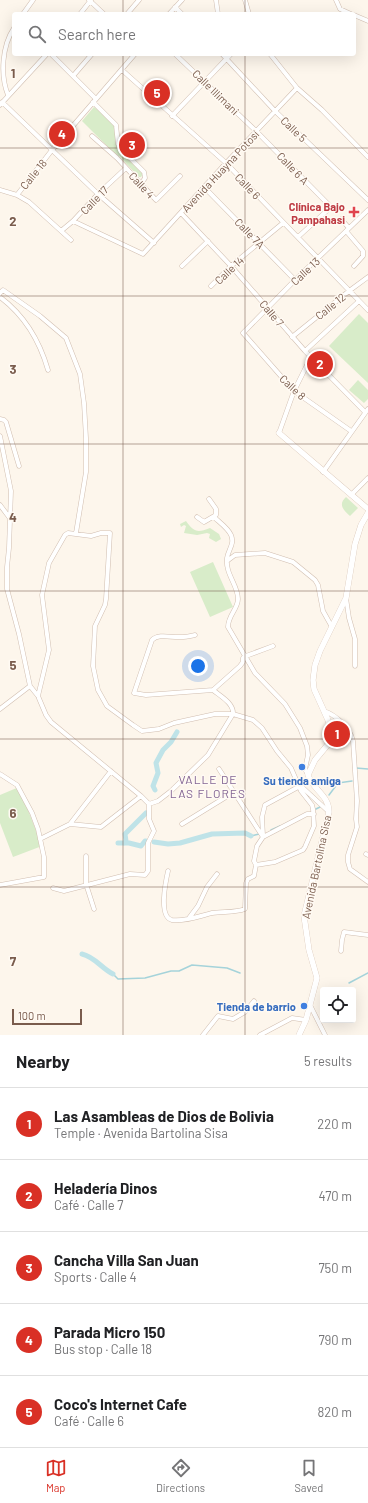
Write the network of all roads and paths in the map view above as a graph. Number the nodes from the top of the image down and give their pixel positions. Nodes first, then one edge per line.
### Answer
1 (33, 0) edge
2 (139, 0) edge
3 (182, 0) edge
4 (216, 0) edge
5 (245, 0) edge
6 (336, 0) edge
7 (90, 1) edge
8 (175, 7) junction
9 (24, 12) edge
10 (82, 12) edge
11 (102, 12) edge
12 (129, 12) edge
13 (171, 12) edge
14 (180, 12) edge
15 (218, 12) edge
16 (248, 12) edge
17 (347, 12) edge
18 (356, 16) edge
19 (368, 21) edge
20 (8, 26) dead end
21 (12, 29) edge
22 (12, 32) edge
23 (45, 56) edge
24 (53, 56) edge
25 (90, 56) edge
26 (133, 56) edge
27 (178, 56) edge
28 (223, 56) edge
29 (225, 56) edge
30 (272, 56) edge
31 (122, 70) junction
32 (73, 76) junction
33 (205, 81) junction
34 (297, 88) junction
35 (8, 95) junction
36 (95, 101) junction
37 (1, 104) edge
38 (275, 111) junction
39 (172, 116) junction
40 (256, 131) junction
41 (92, 136) dead end
42 (52, 150) junction
43 (368, 156) edge
44 (226, 163) junction
45 (126, 168) junction
46 (180, 176) dead end
47 (141, 184) junction
48 (204, 187) junction
49 (0, 190) edge
50 (98, 194) junction
51 (16, 195) junction
52 (368, 200) edge
53 (368, 210) edge
54 (181, 213) junction
55 (341, 219) dead end
56 (74, 221) junction
57 (283, 223) junction
58 (348, 230) junction
59 (62, 231) junction
60 (298, 237) junction
61 (71, 240) dead end
62 (208, 241) junction
63 (154, 243) junction
64 (260, 243) junction
65 (318, 259) junction
66 (182, 266) dead end
67 (231, 266) junction
68 (354, 266) dead end
69 (368, 277) edge
70 (295, 280) junction
71 (211, 286) dead end
72 (349, 291) junction
73 (0, 293) edge
74 (0, 297) edge
75 (359, 301) junction
76 (268, 308) junction
77 (368, 310) edge
78 (244, 333) joint
79 (292, 337) junction
80 (305, 351) junction
81 (310, 357) junction
82 (48, 370) dead end
83 (294, 391) junction
84 (366, 410) edge
85 (0, 419) edge
86 (351, 432) junction
87 (279, 433) joint
88 (0, 436) edge
89 (19, 466) dead end
90 (323, 472) junction
91 (368, 478) edge
92 (352, 495) junction
93 (209, 499) dead end
94 (0, 505) edge
95 (368, 510) edge
96 (368, 513) edge
97 (197, 517) dead end
98 (214, 517) junction
99 (10, 518) junction
100 (76, 533) junction
101 (227, 561) junction
102 (346, 598) junction
103 (332, 627) junction
104 (195, 635) dead end
105 (273, 646) dead end
106 (246, 656) junction
107 (355, 666) dead end
108 (30, 686) junction
109 (213, 690) junction
110 (38, 696) junction
111 (0, 709) edge
112 (324, 711) junction
113 (233, 714) junction
114 (219, 769) dead end
115 (110, 771) junction
116 (0, 774) edge
117 (308, 775) junction
118 (300, 786) junction
119 (234, 792) junction
120 (141, 796) junction
121 (148, 804) junction
122 (329, 812) junction
123 (314, 814) junction
124 (70, 824) junction
125 (182, 824) dead end
126 (263, 836) junction
127 (40, 839) junction
128 (86, 856) dead end
129 (256, 865) junction
130 (168, 871) dead end
131 (217, 874) dead end
132 (368, 882) edge
133 (86, 884) junction
134 (0, 885) edge
135 (53, 888) dead end
136 (94, 909) dead end
137 (189, 918) junction
138 (368, 935) edge
139 (341, 952) dead end
140 (254, 1001) dead end
141 (310, 1004) junction
142 (306, 1020) junction
143 (203, 1035) edge
144 (260, 1035) edge
145 (299, 1035) edge
146 (325, 1035) edge

1 - 9 street
2 - 12 street
3 - 8 street
4 - 15 street
5 - 16 street
6 - 17 street
7 - 10 street
7 - 11 street
8 - 13 street
8 - 14 street
18 - 19 street
20 - 21 street
22 - 35 street
23 - 35 street
24 - 32 street
25 - 32 street
26 - 31 street, Calle 18
27 - 33 street, Calle Illimani
28 - 33 street
29 - 38 street, Calle 5
30 - 34 street
31 - 36 street, Calle 18
31 - 39 street, Calle 6
32 - 36 street
33 - 39 street
33 - 40 street, Calle Illimani
34 - 38 street, Avenida Huayna Potosí
34 - 43 street
35 - 37 street
36 - 42 street, Calle 18
36 - 47 street
37 - 42 street
38 - 40 street, Avenida Huayna Potosí
38 - 52 street, Calle 5
39 - 44 street, Calle 6
40 - 44 street, Avenida Huayna Potosí
40 - 60 street, Calle 6 A
41 - 45 street, Calle 4
42 - 50 street
42 - 51 street, Calle 18
44 - 48 street, Avenida Huayna Potosí
44 - 57 street, Calle 6
45 - 47 street, Calle 4
45 - 50 street, Calle 17
46 - 47 street, Calle 4
48 - 54 street, Avenida Huayna Potosí
48 - 64 street, Calle 7A
49 - 51 street
50 - 56 street, Calle 17
50 - 63 street
51 - 59 street, Calle 18
53 - 58 street, Calle 13
54 - 62 street, Calle 7
54 - 63 street, Avenida Huayna Potosí
55 - 58 street
56 - 59 street, Calle 17
56 - 63 street, Avenida Huayna Potosí
57 - 60 street, Calle 6
57 - 64 street, Calle 14
58 - 65 street, Calle 13
58 - 68 street
59 - 61 street, Calle 18
60 - 65 street, Calle 6
62 - 66 street
62 - 67 street, Calle 7
64 - 67 street, Calle 14
64 - 70 street, Calle 7A
65 - 70 street, Calle 13
65 - 72 street, Calle 6
67 - 71 street, Calle 14
67 - 76 street, Calle 7
69 - 72 street, Calle 12
70 - 76 street, Calle 13
72 - 75 street, Calle 6
72 - 79 street, Calle 12
73 - 100 street
74 - 82 street
75 - 77 street, Calle 6
75 - 80 street
76 - 78 street, Calle 13
76 - 79 street, Calle 7
78 - 83 street, Calle 8
79 - 80 street, Calle 7
80 - 81 street, Calle 7
81 - 83 street
81 - 84 street, Calle 7
83 - 86 street, Calle 8
83 - 87 street
84 - 86 street
85 - 89 street
86 - 90 street
87 - 90 street
88 - 99 street
90 - 92 street
91 - 92 street
92 - 95 street
93 - 98 street
94 - 99 street
96 - 102 street
97 - 98 street
98 - 101 street
99 - 108 street
100 - 110 street
100 - 113 street
101 - 103 street
101 - 106 street
102 - 103 street
102 - 107 street
103 - 112 street
104 - 109 street
105 - 106 street
106 - 109 street
106 - 117 street
108 - 110 street
108 - 111 street
109 - 113 street
110 - 115 street
112 - 117 street
112 - 132 street
113 - 118 street
113 - 121 street
114 - 119 street
115 - 120 street
115 - 124 street
116 - 127 street
117 - 122 street, Avenida Bartolina Sisa
118 - 122 street
118 - 123 street
118 - 126 street
119 - 125 street
119 - 126 street
120 - 121 street
120 - 124 street
121 - 133 street
122 - 141 street, Avenida Bartolina Sisa
123 - 126 street
123 - 129 street
124 - 127 street
126 - 129 street
127 - 134 street
128 - 133 street
129 - 137 street
130 - 137 street
131 - 137 street
133 - 135 street
133 - 136 street
138 - 139 street
140 - 143 street
141 - 142 street, Avenida Bartolina Sisa
141 - 146 street
142 - 144 street
142 - 145 street, Avenida Bartolina Sisa

